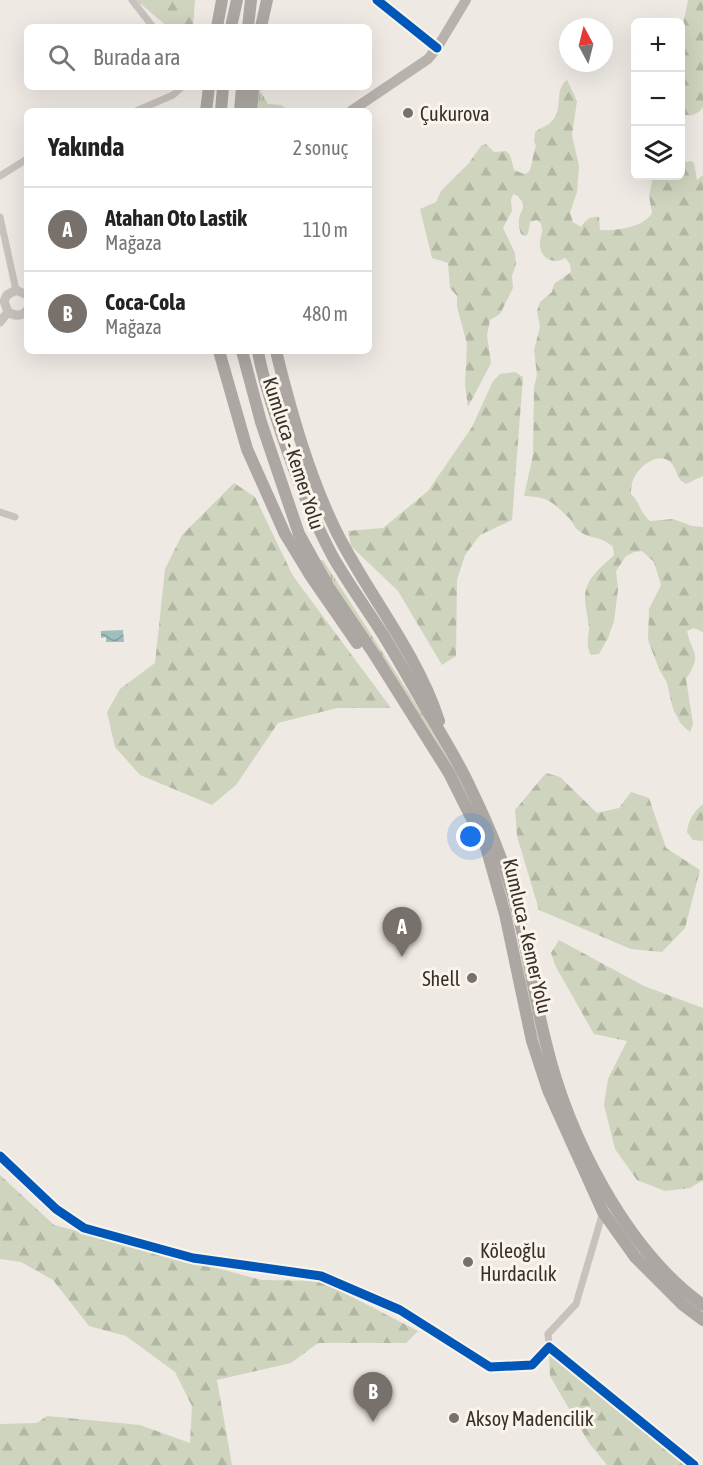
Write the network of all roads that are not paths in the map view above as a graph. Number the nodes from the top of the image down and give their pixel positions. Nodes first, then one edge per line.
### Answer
1 (132, 0) edge
2 (222, 0) edge
3 (237, 0) edge
4 (251, 0) edge
5 (267, 0) edge
6 (376, 0) edge
7 (466, 0) edge
8 (151, 24) edge
9 (218, 24) edge
10 (232, 24) edge
11 (248, 24) edge
12 (262, 24) edge
13 (437, 48) junction
14 (179, 90) edge
15 (209, 90) edge
16 (223, 90) edge
17 (242, 90) edge
18 (251, 90) edge
19 (366, 101) junction
20 (143, 108) edge
21 (206, 108) edge
22 (221, 108) edge
23 (244, 108) edge
24 (244, 108) edge
25 (351, 108) edge
26 (356, 108) edge
27 (24, 161) edge
28 (0, 176) edge
29 (0, 218) edge
30 (16, 290) junction
31 (24, 294) edge
32 (3, 295) edge
33 (8, 312) junction
34 (24, 312) edge
35 (0, 322) edge
36 (220, 354) edge
37 (243, 354) edge
38 (258, 354) edge
39 (277, 354) edge
40 (0, 512) edge
41 (15, 517) dead end
42 (408, 707) junction
43 (447, 745) junction
44 (0, 1156) edge
45 (603, 1212) junction
46 (703, 1305) edge
47 (703, 1320) edge
48 (549, 1347) junction
49 (694, 1465) edge

1 - 8 street
2 - 9 highway
3 - 10 highway
4 - 11 highway
5 - 12 highway
6 - 13 street
7 - 13 main road
13 - 19 main road
14 - 20 street
15 - 21 highway
16 - 22 highway
17 - 23 highway
18 - 24 highway
19 - 25 main road
19 - 26 main road
27 - 28 street
29 - 30 street
30 - 31 street
30 - 32 street
32 - 33 street
33 - 34 street
33 - 35 street
36 - 42 highway
37 - 42 highway, Kumluca - Kemer Yolu
38 - 43 highway, Kumluca - Kemer Yolu
39 - 43 highway, Kumluca - Kemer Yolu
40 - 41 street
42 - 45 highway, Kumluca - Kemer Yolu
43 - 46 highway, Kumluca - Kemer Yolu
44 - 48 street
45 - 47 highway, Kumluca - Kemer Yolu
45 - 48 street
48 - 49 street

